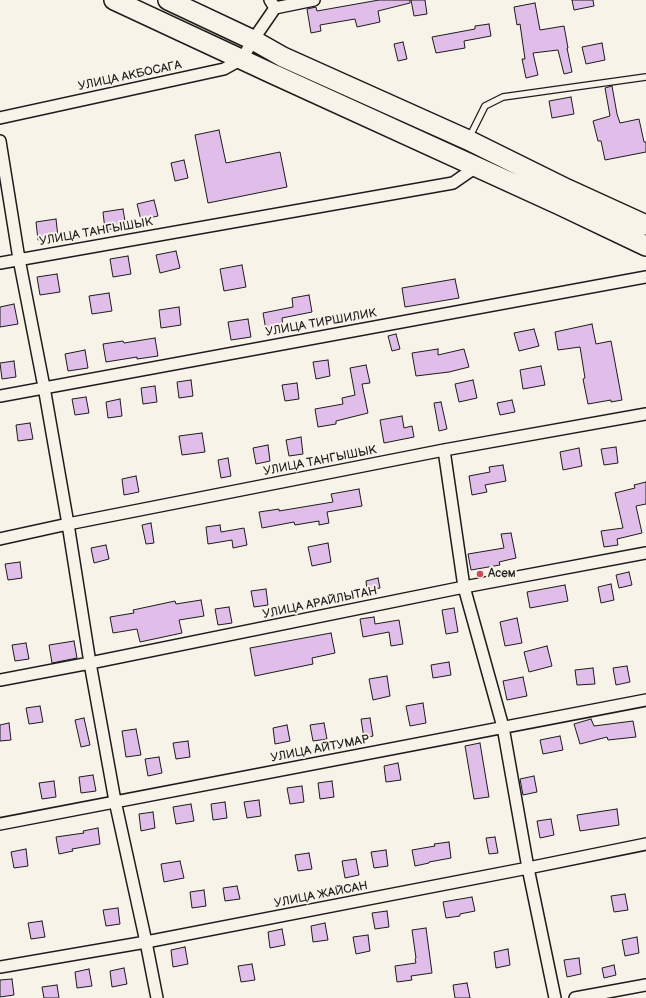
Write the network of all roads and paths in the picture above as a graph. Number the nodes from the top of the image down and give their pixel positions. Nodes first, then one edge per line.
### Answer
1 (114, 0) edge
2 (168, 0) edge
3 (314, 0) edge
4 (273, 4) edge
5 (253, 40) junction
6 (242, 59) junction
7 (646, 77) edge
8 (0, 118) edge
9 (468, 140) junction
10 (0, 141) edge
11 (476, 167) junction
12 (646, 225) edge
13 (646, 246) edge
14 (19, 259) junction
15 (0, 263) edge
16 (646, 277) edge
17 (44, 387) junction
18 (0, 396) edge
19 (646, 414) edge
20 (444, 450) junction
21 (68, 524) junction
22 (0, 539) edge
23 (646, 553) edge
24 (464, 587) junction
25 (90, 663) junction
26 (0, 680) edge
27 (646, 700) edge
28 (503, 727) junction
29 (115, 801) junction
30 (0, 824) edge
31 (646, 844) edge
32 (528, 868) junction
33 (146, 942) junction
34 (0, 967) edge
35 (646, 985) edge
36 (157, 998) edge
37 (555, 998) edge
38 (575, 998) edge

1 - 6 highway
2 - 5 highway
3 - 4 street
4 - 5 street
5 - 6 street
5 - 9 highway
6 - 8 street, УЛИЦА АКБОСАГА
6 - 11 highway
7 - 9 lane
9 - 12 highway
10 - 14 street
11 - 13 highway
11 - 14 street, УЛИЦА ТАНГЫШЫК
14 - 15 street, УЛИЦА ТАНГЫШЫК
14 - 17 street
16 - 17 street, УЛИЦА ТИРШИЛИК
17 - 18 street, УЛИЦА ТИРШИЛИК
17 - 21 street
19 - 20 street, УЛИЦА ТАНГЫШЫК
20 - 21 street, УЛИЦА ТАНГЫШЫК
20 - 24 street
21 - 22 street, УЛИЦА ТАНГЫШЫК
21 - 25 street
23 - 24 street, УЛИЦА АРАЙЛЫТАН
24 - 25 street, УЛИЦА АРАЙЛЫТАН
24 - 28 street
25 - 26 street, УЛИЦА АРАЙЛЫТАН
25 - 29 street
27 - 28 street, УЛИЦА АЙТУМАР
28 - 29 street, УЛИЦА АЙТУМАР
28 - 32 street
29 - 30 street, УЛИЦА АЙТУМАР
29 - 33 street
31 - 32 street, УЛИЦА ЖАЙСАН
32 - 33 street, УЛИЦА ЖАЙСАН
32 - 37 street
33 - 34 street, УЛИЦА ЖАЙСАН
33 - 36 street
35 - 38 street

